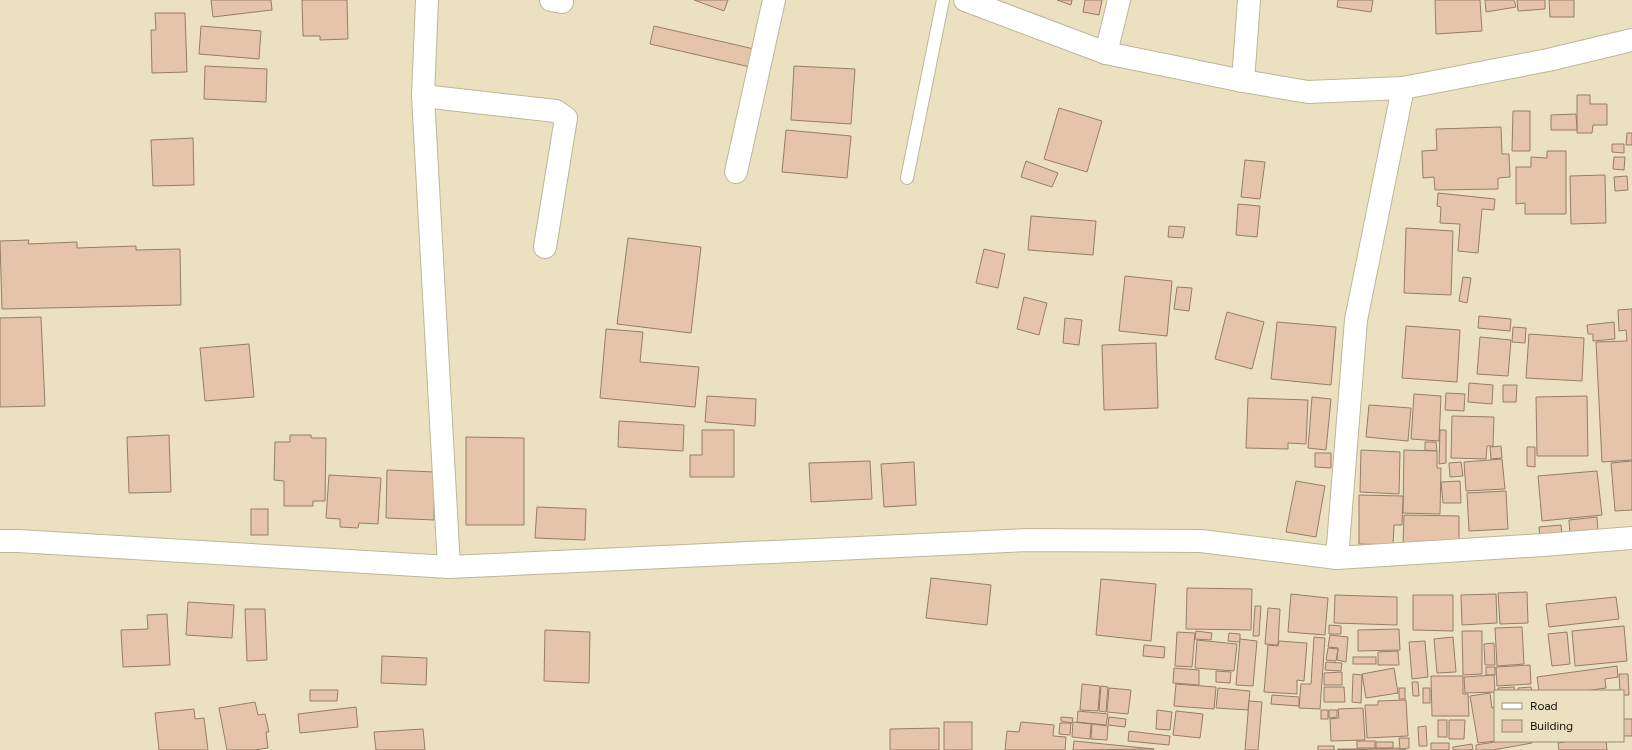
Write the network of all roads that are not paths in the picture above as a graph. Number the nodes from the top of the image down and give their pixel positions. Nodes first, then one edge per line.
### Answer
1 (427, 0) edge
2 (774, 0) edge
3 (943, 0) edge
4 (965, 0) edge
5 (1119, 0) edge
6 (1249, 0) edge
7 (1632, 40) edge
8 (1106, 53) junction
9 (1244, 82) junction
10 (1403, 88) junction
11 (423, 96) junction
12 (736, 172) dead end
13 (907, 178) dead end
14 (545, 247) dead end
15 (1632, 538) edge
16 (0, 541) edge
17 (1337, 558) junction
18 (449, 567) junction

1 - 11 street
2 - 12 street
3 - 13 lane
4 - 8 street
5 - 8 street
6 - 9 street
7 - 10 street
8 - 9 street
9 - 10 street
10 - 17 street
11 - 14 street
11 - 18 street
15 - 17 street
16 - 18 street
17 - 18 street

